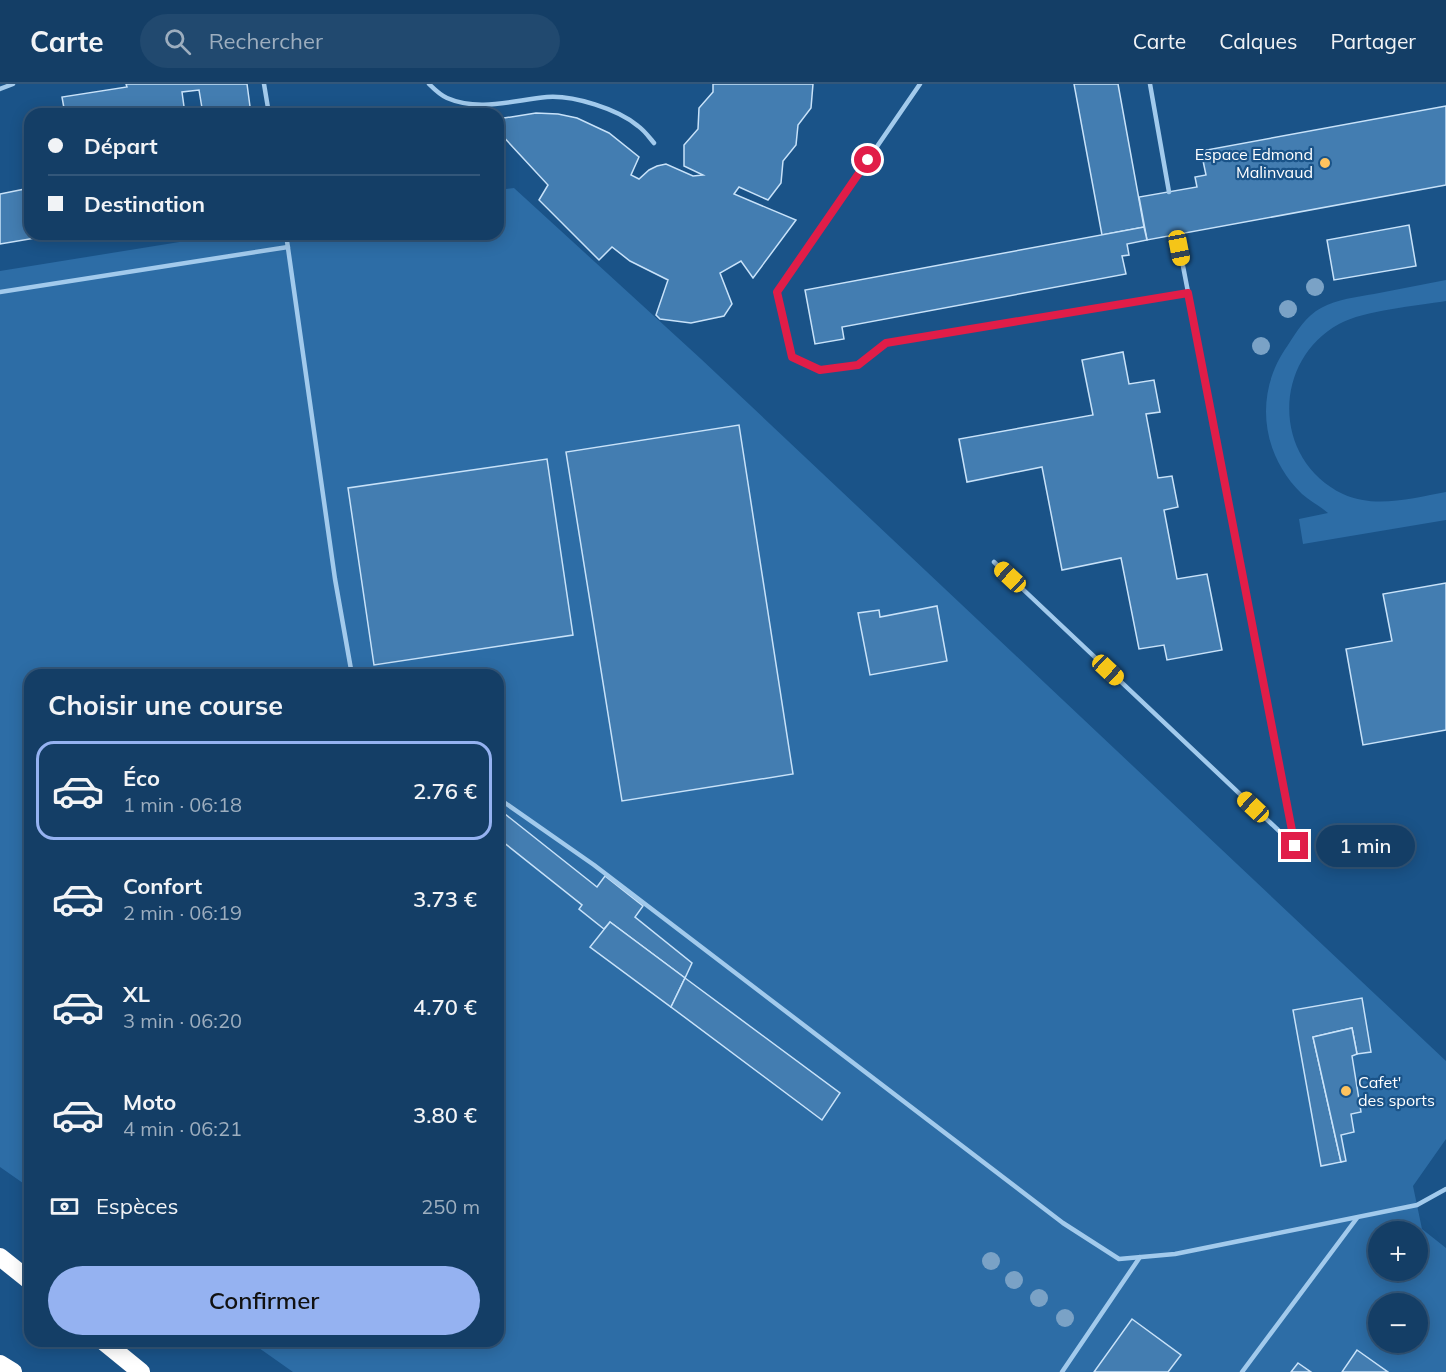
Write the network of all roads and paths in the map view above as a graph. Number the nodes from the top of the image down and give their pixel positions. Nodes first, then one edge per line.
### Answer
1 (13, 84) edge
2 (264, 84) edge
3 (429, 84) edge
4 (920, 84) edge
5 (1150, 84) edge
6 (0, 89) edge
7 (268, 108) edge
8 (654, 143) dead end
9 (1169, 192) dead end
10 (1177, 235) dead end
11 (287, 240) edge
12 (288, 247) junction
13 (0, 292) edge
14 (1188, 293) junction
15 (994, 562) dead end
16 (351, 669) edge
17 (504, 802) edge
18 (1446, 1189) edge
19 (1358, 1217) junction
20 (0, 1257) edge
21 (1140, 1257) junction
22 (24, 1276) edge
23 (110, 1347) edge
24 (0, 1364) edge
25 (13, 1372) edge
26 (141, 1372) edge
27 (1062, 1372) edge
28 (1242, 1372) edge

1 - 6 lane
2 - 7 lane
3 - 8 lane
4 - 14 lane
5 - 9 lane
10 - 14 lane
11 - 12 lane
12 - 13 lane
12 - 16 lane
14 - 15 lane
17 - 21 lane
18 - 19 lane
19 - 21 lane
19 - 28 lane
20 - 22 highway
21 - 27 lane
23 - 26 highway
24 - 25 highway

